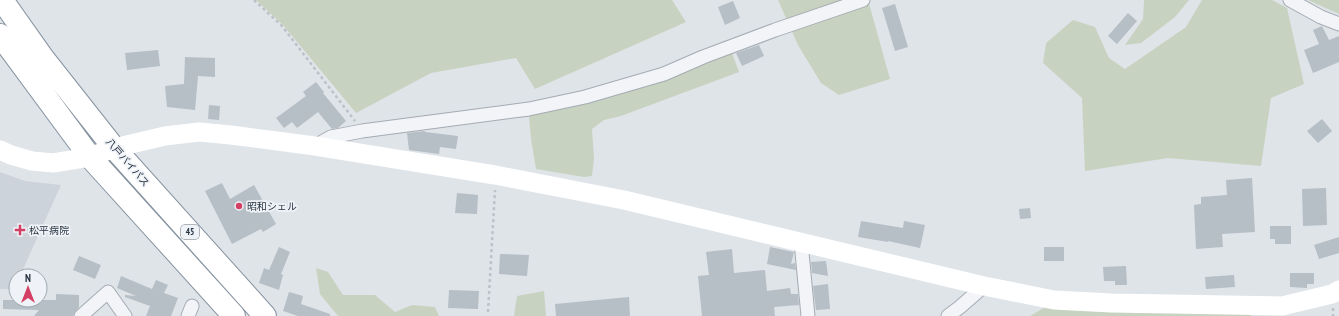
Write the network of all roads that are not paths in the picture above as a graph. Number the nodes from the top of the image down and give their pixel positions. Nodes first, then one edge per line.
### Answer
1 (2, 0) edge
2 (863, 0) edge
3 (1290, 0) edge
4 (1339, 24) edge
5 (0, 35) edge
6 (314, 146) junction
7 (114, 148) junction
8 (0, 150) edge
9 (90, 157) junction
10 (801, 242) junction
11 (984, 286) junction
12 (1339, 290) edge
13 (1278, 311) edge
14 (81, 316) edge
15 (125, 316) edge
16 (234, 316) edge
17 (265, 316) edge
18 (808, 316) edge
19 (948, 316) edge

1 - 7 highway, 八戸バイパス / 45
2 - 6 street
3 - 4 street
5 - 9 highway, 45
6 - 7 street
6 - 10 street
7 - 9 street
7 - 17 highway, 八戸バイパス / 45
8 - 9 street
9 - 16 highway, 45
10 - 11 street
10 - 18 street
11 - 13 street
11 - 19 street
12 - 13 street
14 - 15 street

